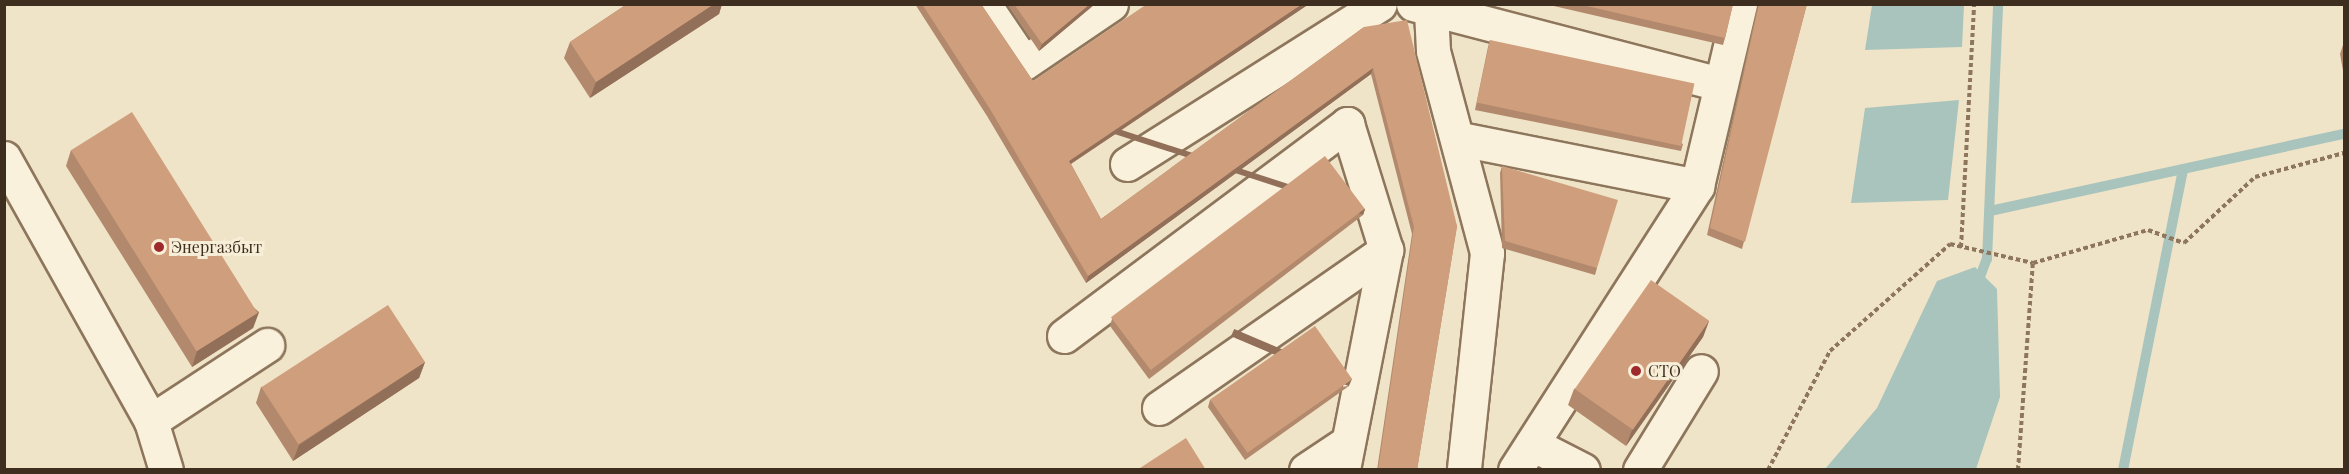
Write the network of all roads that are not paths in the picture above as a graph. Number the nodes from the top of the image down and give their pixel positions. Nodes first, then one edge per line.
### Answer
1 (984, 4) edge
2 (1111, 4) edge
3 (1380, 4) edge
4 (1740, 4) edge
5 (1422, 8) edge
6 (1721, 84) junction
7 (1460, 139) junction
8 (4, 158) edge
9 (1127, 164) dead end
10 (1697, 186) junction
11 (1386, 250) junction
12 (1064, 336) dead end
13 (267, 345) dead end
14 (1701, 371) dead end
15 (1159, 408) dead end
16 (151, 421) junction
17 (1346, 455) edge
18 (1523, 457) edge
19 (166, 470) edge
20 (1306, 470) edge
21 (1464, 470) edge
22 (1583, 470) edge
23 (1640, 470) edge

1 - 2 lane
3 - 9 lane
4 - 6 lane
5 - 6 lane
5 - 7 lane
6 - 10 lane
7 - 10 lane
7 - 21 lane
8 - 16 lane
10 - 18 lane
11 - 12 lane
11 - 15 lane
11 - 17 lane
13 - 16 lane
14 - 23 lane
16 - 19 lane
17 - 20 lane
18 - 22 lane

